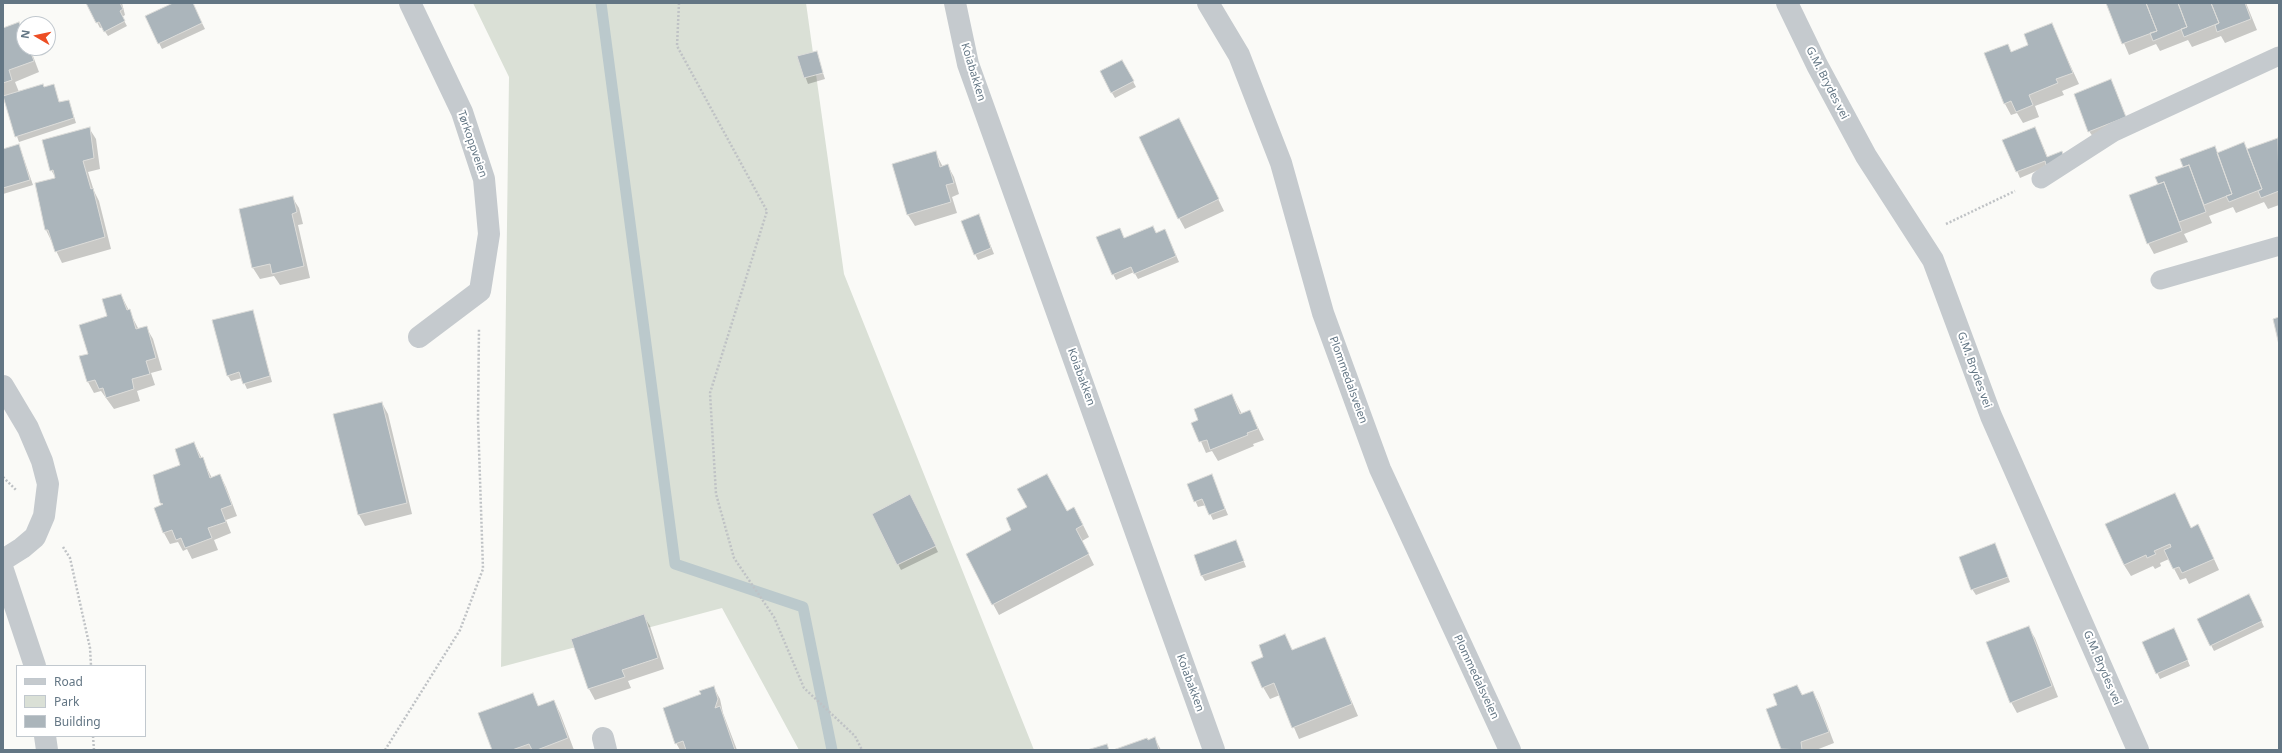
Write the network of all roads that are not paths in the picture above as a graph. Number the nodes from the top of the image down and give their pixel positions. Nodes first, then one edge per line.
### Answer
1 (410, 3) edge
2 (955, 3) edge
3 (1208, 3) edge
4 (1787, 3) edge
5 (2279, 56) edge
6 (2041, 179) road end
7 (2279, 246) edge
8 (2160, 280) dead end
9 (419, 337) dead end
10 (3, 386) edge
11 (3, 560) edge
12 (3, 570) edge
13 (35, 665) edge
14 (45, 737) edge
15 (47, 750) edge
16 (1214, 750) edge
17 (1510, 750) edge
18 (2138, 750) edge

1 - 9 street, Tørkoppveien
2 - 16 street, Koiabakken
3 - 17 street, Plommedalsveien
4 - 18 street, G.M. Brydes vei
5 - 6 lane
7 - 8 lane
10 - 11 street
12 - 13 street
14 - 15 street

